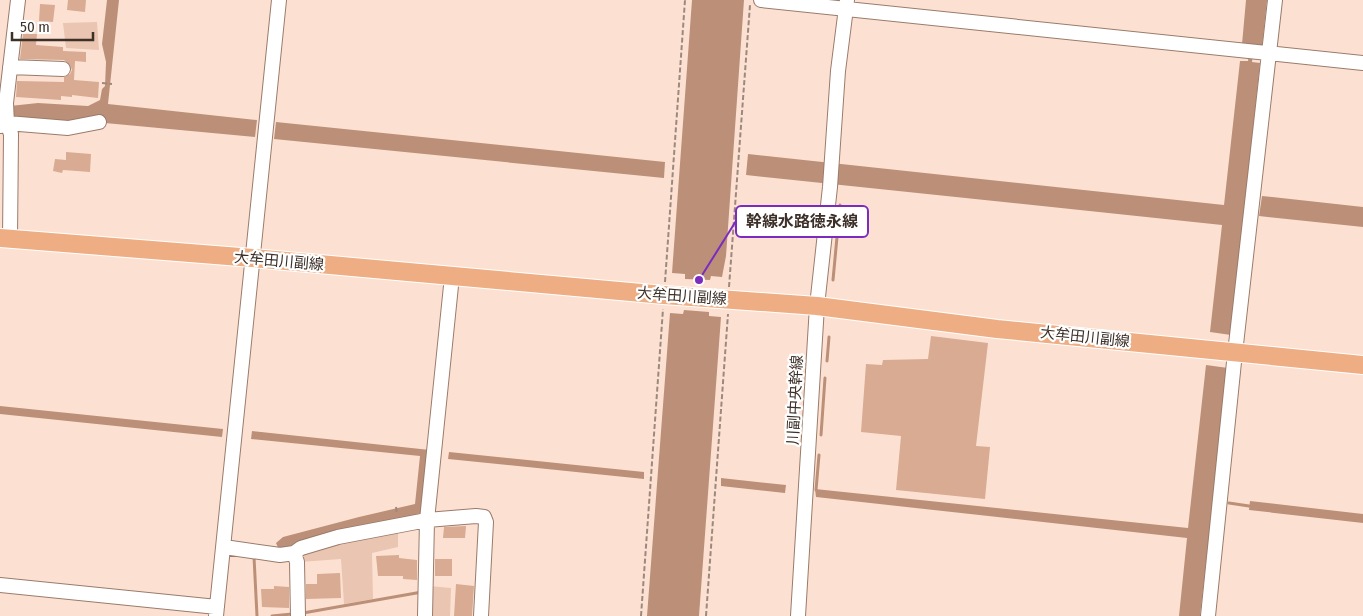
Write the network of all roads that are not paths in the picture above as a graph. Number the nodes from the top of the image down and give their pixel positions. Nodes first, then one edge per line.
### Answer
1 (18, 0) edge
2 (279, 0) edge
3 (761, 0) edge
4 (1275, 0) edge
5 (846, 4) edge
6 (1257, 53) junction
7 (1363, 63) edge
8 (10, 67) junction
9 (63, 69) dead end
10 (99, 122) dead end
11 (4, 123) edge
12 (5, 239) edge
13 (253, 258) junction
14 (452, 276) junction
15 (817, 306) junction
16 (1236, 352) junction
17 (1363, 365) edge
18 (428, 520) junction
19 (224, 547) junction
20 (294, 553) junction
21 (0, 585) edge
22 (217, 612) edge
23 (298, 616) edge
24 (425, 616) edge
25 (481, 616) edge
26 (798, 616) edge
27 (1208, 616) edge

1 - 8 street
2 - 13 street
3 - 5 street
4 - 6 street
5 - 6 street
5 - 15 street, 川副中央幹線
6 - 7 street
6 - 16 street
8 - 9 street
8 - 11 street
10 - 11 street
11 - 12 street
12 - 13 main road, 大牟田川副線
13 - 14 main road, 大牟田川副線
13 - 19 street
14 - 15 main road, 大牟田川副線
14 - 18 street
15 - 16 main road, 大牟田川副線
15 - 26 street, 川副中央幹線
16 - 17 main road, 大牟田川副線
16 - 27 street
18 - 20 street
18 - 24 street
18 - 25 street
19 - 20 street
19 - 22 street
20 - 23 street
21 - 22 street

